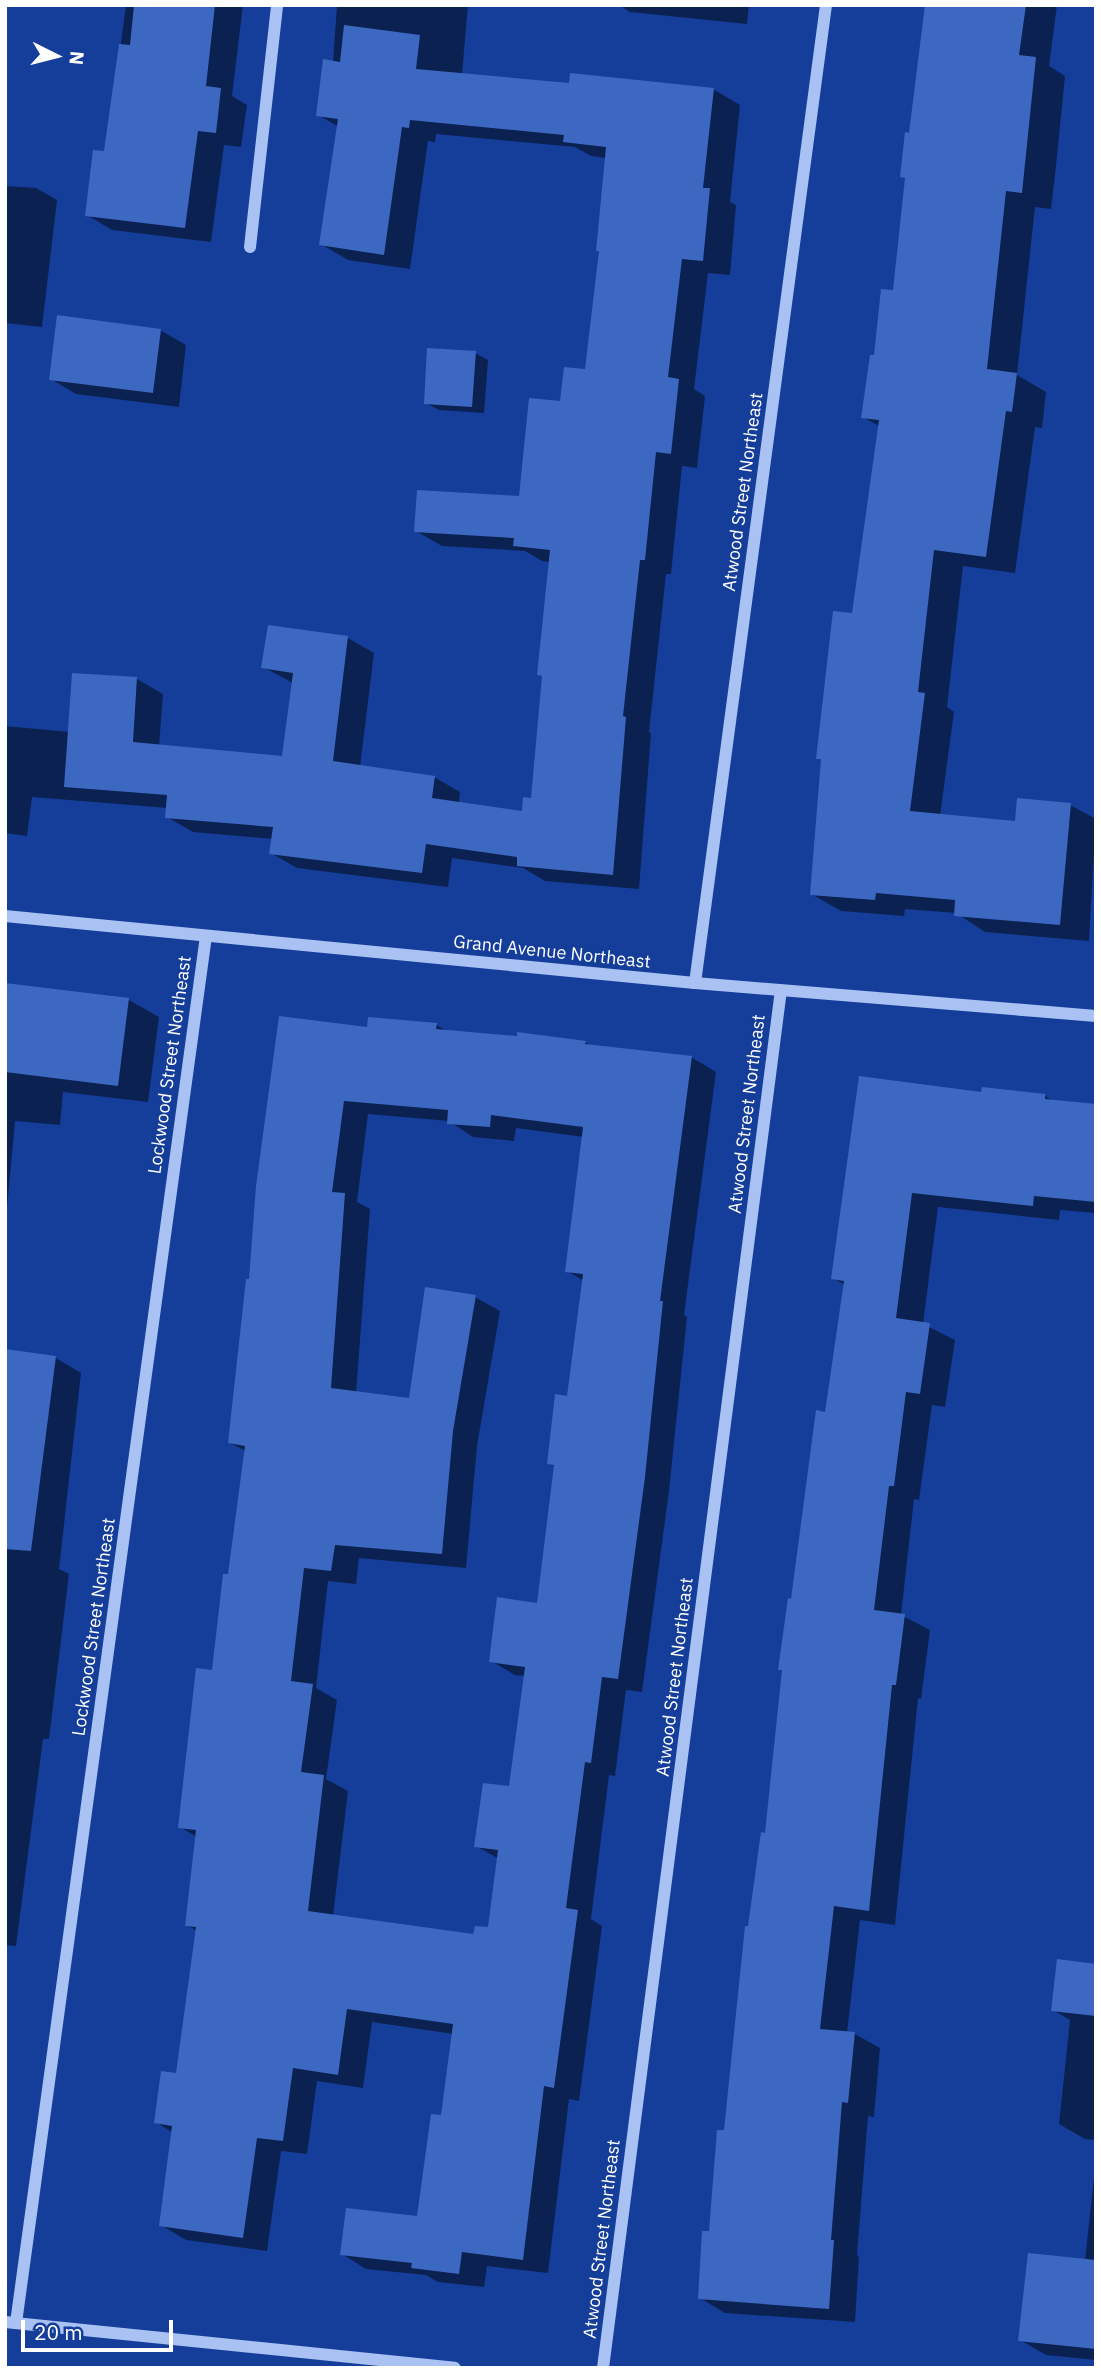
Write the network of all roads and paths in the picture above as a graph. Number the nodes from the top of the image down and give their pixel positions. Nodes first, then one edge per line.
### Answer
1 (277, 5) edge
2 (826, 5) edge
3 (250, 247) dead end
4 (5, 916) edge
5 (206, 936) junction
6 (695, 983) junction
7 (781, 990) junction
8 (1096, 1016) edge
9 (11, 2323) edge
10 (455, 2368) edge
11 (603, 2368) edge

1 - 3 street
2 - 6 street, Atwood Street Northeast
4 - 5 street, Grand Avenue Northeast
5 - 6 street, Grand Avenue Northeast
5 - 9 street, Lockwood Street Northeast
6 - 7 street, Grand Avenue Northeast
7 - 8 street, Grand Avenue Northeast
7 - 11 street, Atwood Street Northeast
9 - 10 street

